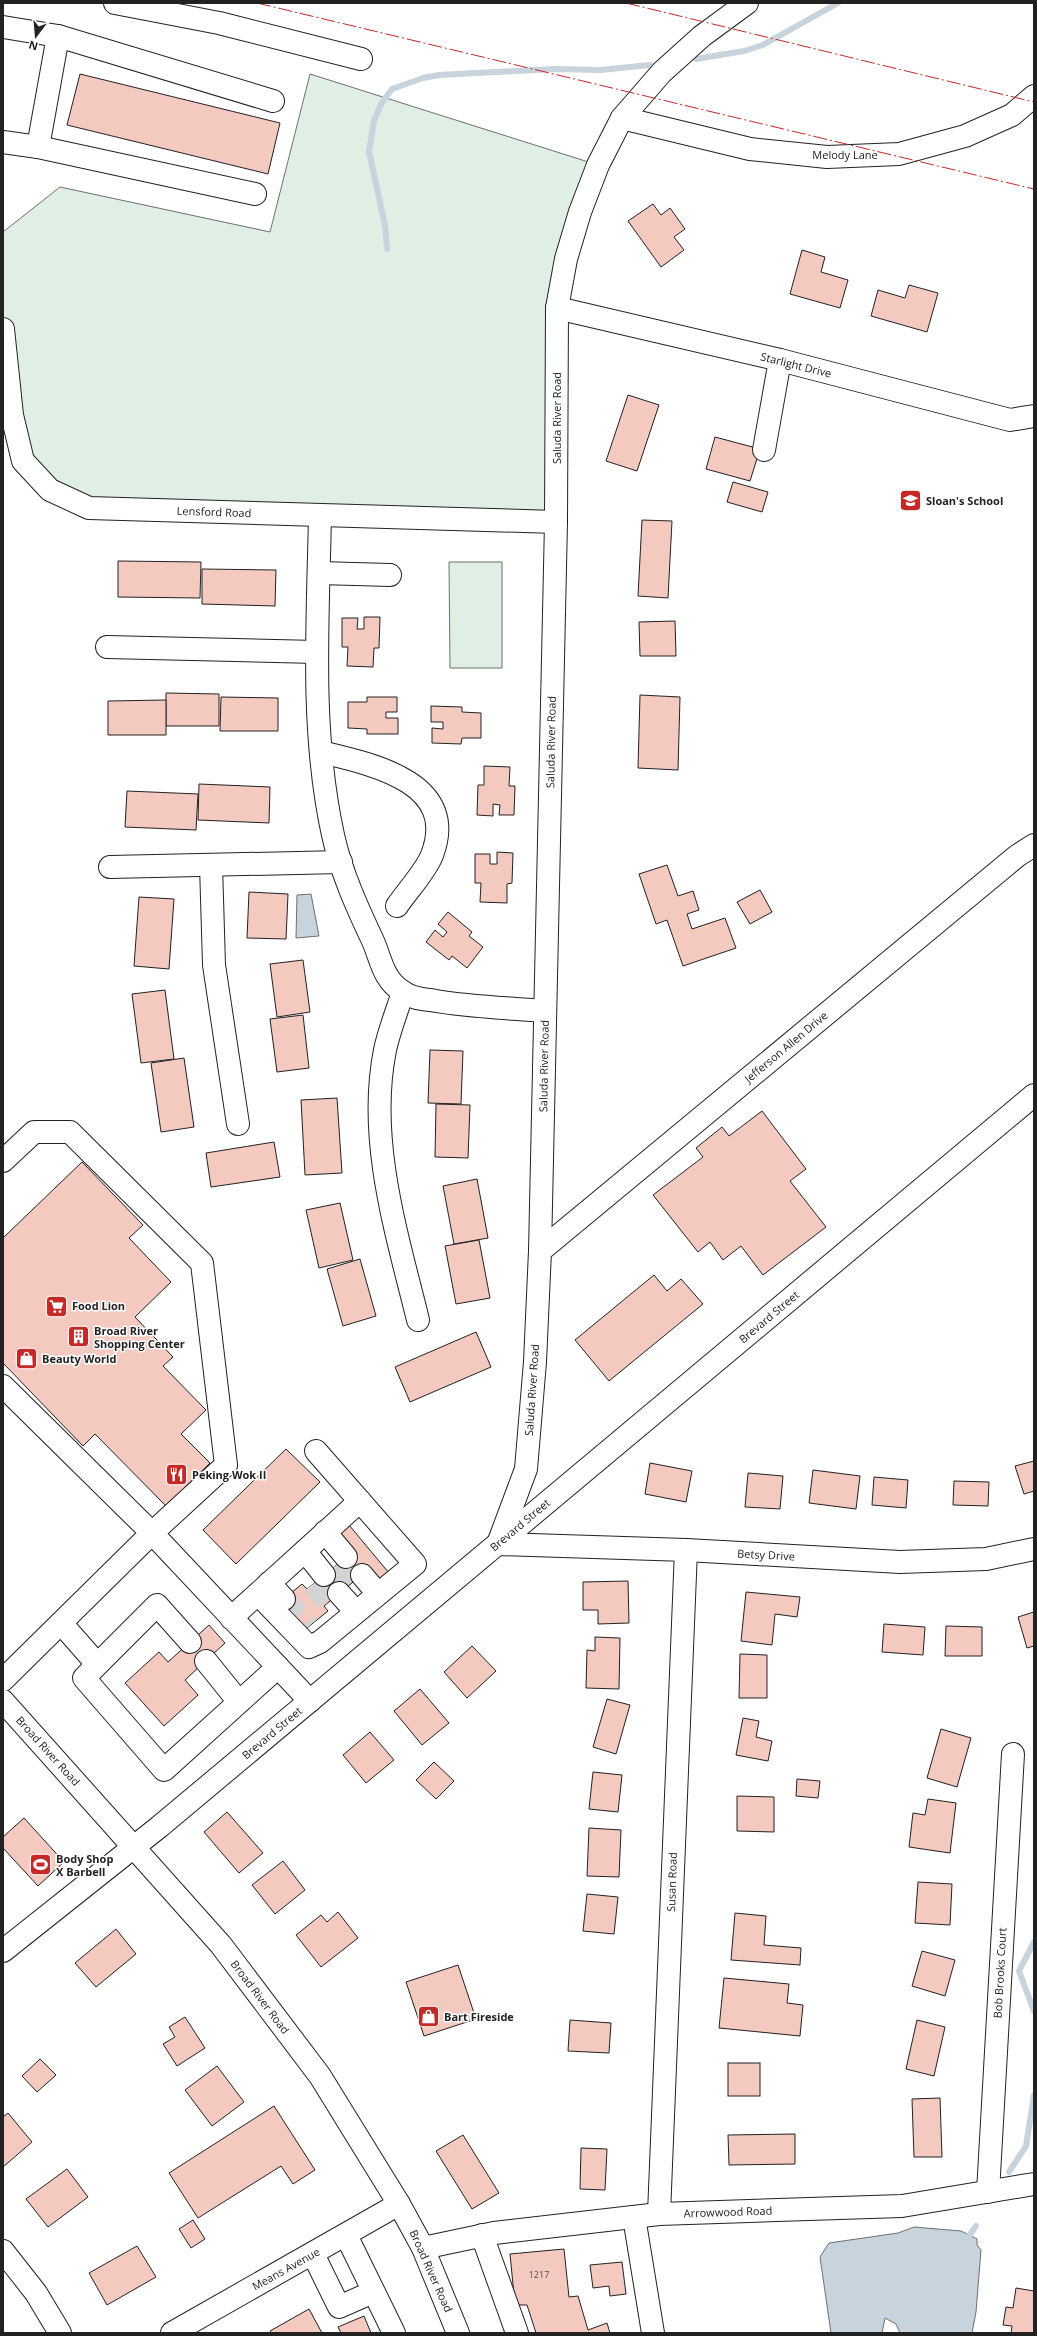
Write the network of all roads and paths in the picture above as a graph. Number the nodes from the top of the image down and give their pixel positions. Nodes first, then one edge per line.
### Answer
1 (115, 3) edge
2 (747, 3) edge
3 (3, 27) edge
4 (58, 36) junction
5 (361, 59) dead end
6 (1034, 96) edge
7 (273, 100) dead end
8 (622, 118) junction
9 (3, 142) edge
10 (38, 147) junction
11 (255, 194) dead end
12 (557, 308) junction
13 (3, 329) edge
14 (780, 360) junction
15 (1034, 416) edge
16 (764, 450) dead end
17 (320, 515) junction
18 (556, 522) junction
19 (319, 573) junction
20 (390, 575) dead end
21 (107, 647) dead end
22 (317, 652) junction
23 (321, 752) junction
24 (1034, 844) edge
25 (341, 862) junction
26 (210, 865) junction
27 (110, 866) dead end
28 (397, 906) dead end
29 (403, 992) junction
30 (545, 1011) junction
31 (1034, 1095) edge
32 (238, 1124) dead end
33 (3, 1161) edge
34 (540, 1251) junction
35 (418, 1320) dead end
36 (3, 1386) edge
37 (316, 1451) dead end
38 (360, 1501) junction
39 (152, 1534) junction
40 (498, 1544) junction
41 (309, 1547) junction
42 (1034, 1549) edge
43 (686, 1550) junction
44 (264, 1589) junction
45 (284, 1599) tunnel mouth
46 (361, 1608) junction
47 (231, 1618) junction
48 (61, 1623) junction
49 (190, 1642) dead end
50 (206, 1661) dead end
51 (97, 1664) junction
52 (278, 1667) junction
53 (3, 1680) edge
54 (3, 1701) edge
55 (310, 1701) junction
56 (239, 1702) junction
57 (1013, 1754) dead end
58 (134, 1848) junction
59 (3, 1951) edge
60 (1034, 2184) edge
61 (988, 2192) junction
62 (399, 2204) junction
63 (659, 2214) junction
64 (634, 2217) junction
65 (346, 2235) junction
66 (482, 2236) junction
67 (423, 2248) junction
68 (3, 2251) edge
69 (313, 2254) junction
70 (373, 2292) junction
71 (60, 2333) edge
72 (172, 2333) edge
73 (394, 2333) edge
74 (458, 2333) edge
75 (517, 2333) edge
76 (653, 2333) edge

1 - 5 street
2 - 8 street, Saluda River Road
3 - 4 street
4 - 7 street
4 - 10 street
6 - 8 street, Melody Lane
8 - 12 street, Saluda River Road
9 - 10 street
10 - 11 street
12 - 14 street, Starlight Drive
12 - 18 street, Saluda River Road
13 - 17 street, Lensford Road
14 - 15 street, Starlight Drive
14 - 16 street
17 - 18 street, Lensford Road
17 - 19 street
18 - 30 street, Saluda River Road
19 - 20 street
19 - 22 street
21 - 22 street
22 - 23 street
23 - 25 street
23 - 28 street
24 - 34 street, Jefferson Allen Drive
25 - 26 street
25 - 29 street
26 - 27 street
26 - 32 street
29 - 30 street
29 - 35 street
30 - 34 street, Saluda River Road
31 - 40 street, Brevard Street
33 - 39 street
34 - 40 street, Saluda River Road
36 - 39 street
37 - 38 street
38 - 41 street
38 - 46 street
39 - 47 street
39 - 48 street
40 - 43 street, Betsy Drive
40 - 55 street, Brevard Street
41 - 41 street
41 - 44 street
42 - 43 street, Betsy Drive
43 - 63 street, Susan Road
44 - 45 street
44 - 46 street
44 - 47 street
46 - 46 street
47 - 52 street
48 - 51 street
48 - 53 street
49 - 51 street
50 - 56 street
51 - 56 street
52 - 55 street
52 - 56 street
54 - 58 street, Broad River Road
55 - 58 street, Brevard Street
57 - 61 street, Bob Brooks Court
58 - 59 street, Brevard Street
58 - 62 street, Broad River Road
60 - 61 street, Arrowwood Road
61 - 63 street, Arrowwood Road
62 - 65 street, Means Avenue
62 - 67 street, Broad River Road
63 - 64 street, Arrowwood Road
64 - 66 street, Arrowwood Road
64 - 76 street
65 - 69 street, Means Avenue
65 - 70 street
66 - 67 street, Arrowwood Road
66 - 75 street
67 - 74 street, Broad River Road
68 - 71 street
69 - 70 street
69 - 72 street, Means Avenue
70 - 73 street

